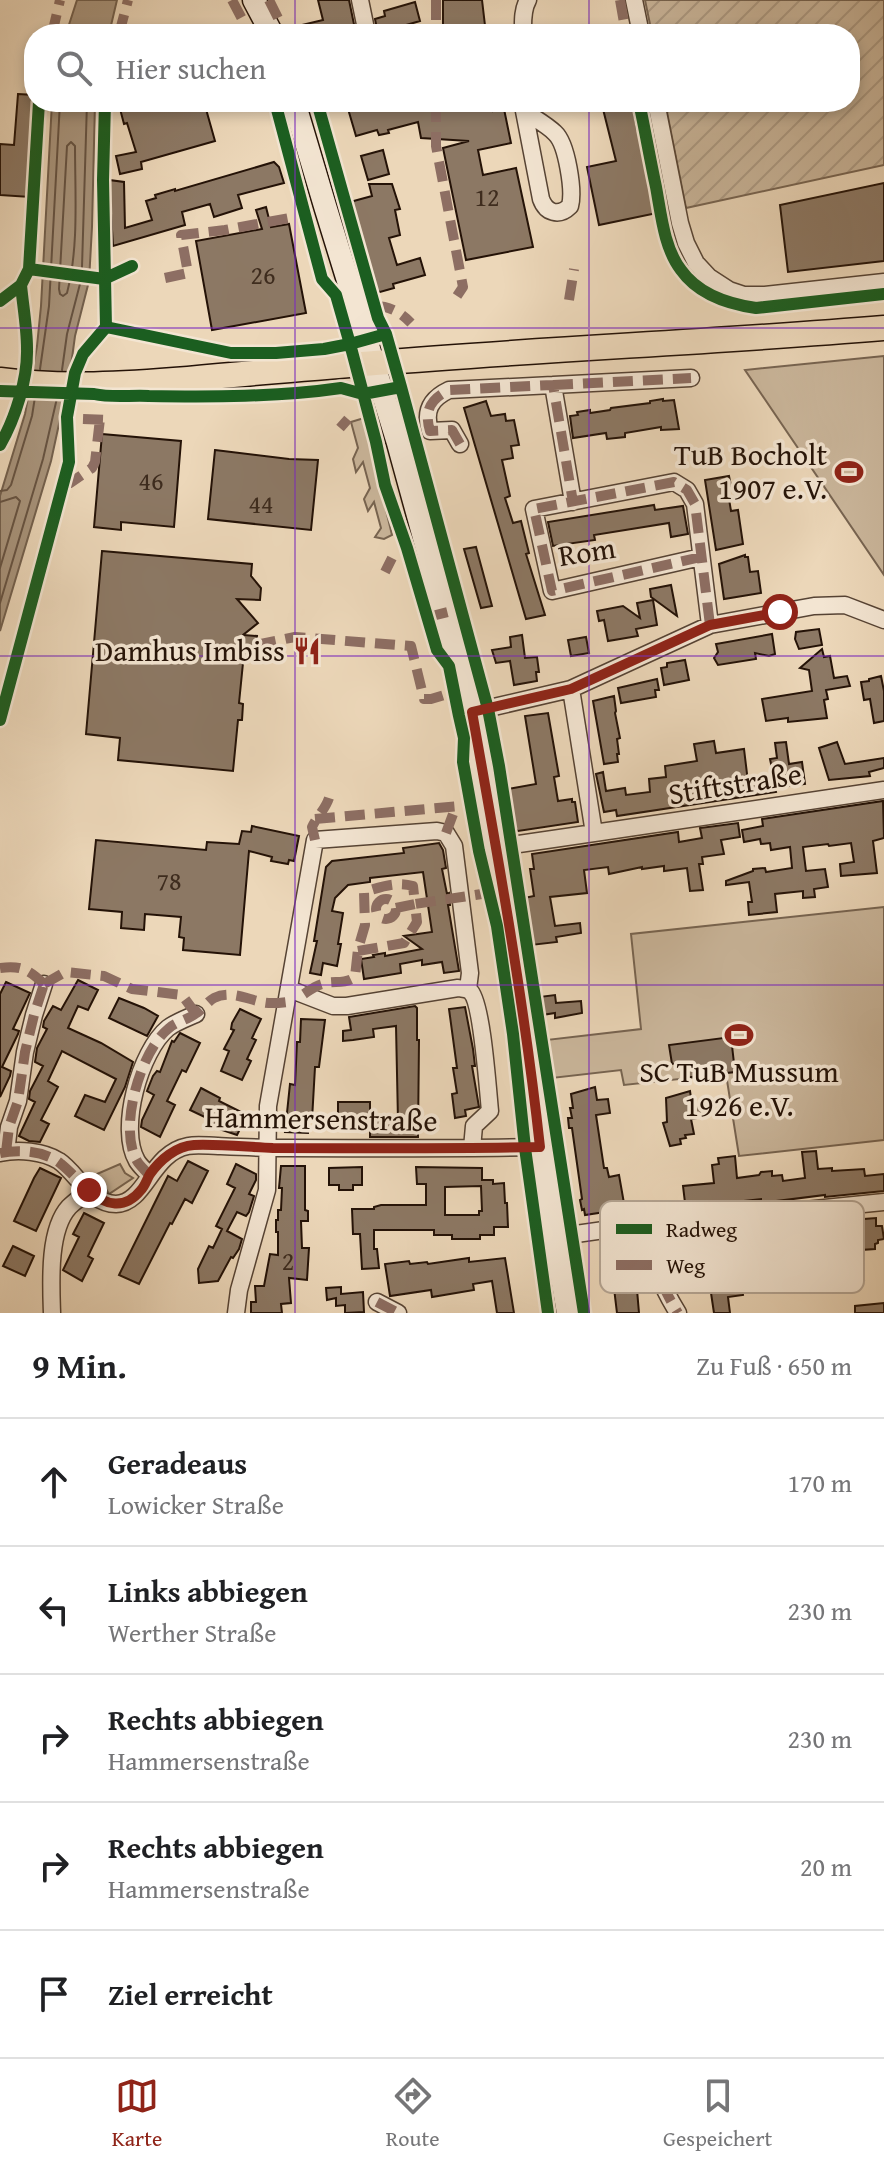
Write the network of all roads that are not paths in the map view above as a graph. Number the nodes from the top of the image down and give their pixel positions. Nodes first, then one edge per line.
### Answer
1 (254, 0) edge
2 (360, 0) edge
3 (528, 0) edge
4 (634, 0) edge
5 (267, 24) edge
6 (365, 24) edge
7 (524, 24) edge
8 (639, 24) edge
9 (297, 112) edge
10 (525, 112) edge
11 (531, 112) edge
12 (658, 112) edge
13 (884, 282) edge
14 (884, 328) edge
15 (374, 363) junction
16 (691, 378) dead end
17 (5, 381) edge
18 (553, 385) junction
19 (460, 444) dead end
20 (573, 502) junction
21 (701, 557) junction
22 (884, 620) edge
23 (710, 625) junction
24 (571, 689) junction
25 (472, 712) junction
26 (884, 790) edge
27 (594, 833) junction
28 (512, 845) dead end
29 (44, 984) dead end
30 (289, 989) junction
31 (468, 989) junction
32 (196, 1014) dead end
33 (540, 1147) junction
34 (266, 1148) junction
35 (472, 1148) junction
36 (3, 1152) edge
37 (149, 1175) junction
38 (89, 1190) junction
39 (884, 1202) edge
40 (864, 1204) edge
41 (600, 1231) edge
42 (555, 1237) junction
43 (666, 1293) edge
44 (377, 1302) dead end
45 (52, 1313) edge
46 (236, 1313) edge
47 (398, 1313) edge
48 (568, 1313) edge
49 (678, 1313) edge

1 - 5 main road
2 - 6 street
3 - 7 street
4 - 8 street
9 - 15 main road
10 - 11 street
12 - 13 street
14 - 15 main road
15 - 17 main road
15 - 25 main road
16 - 18 street
18 - 19 street
18 - 20 street, Rom
20 - 21 street, Rom
20 - 21 street, Rom
21 - 23 street, Rom
22 - 23 street
23 - 24 street
24 - 25 street
24 - 27 street
25 - 33 main road
26 - 27 street, Stiftstraße
27 - 28 street, Stiftstraße
29 - 36 street
30 - 31 street
30 - 31 street
30 - 34 street
31 - 35 street
32 - 37 street
33 - 35 street, Hammersenstraße
33 - 42 main road
34 - 35 street, Hammersenstraße
34 - 37 street, Hammersenstraße
34 - 46 street
36 - 38 street, Hammersenstraße
37 - 38 street, Hammersenstraße
38 - 45 street
39 - 40 street
41 - 42 street
42 - 48 main road
43 - 49 street
44 - 47 street

